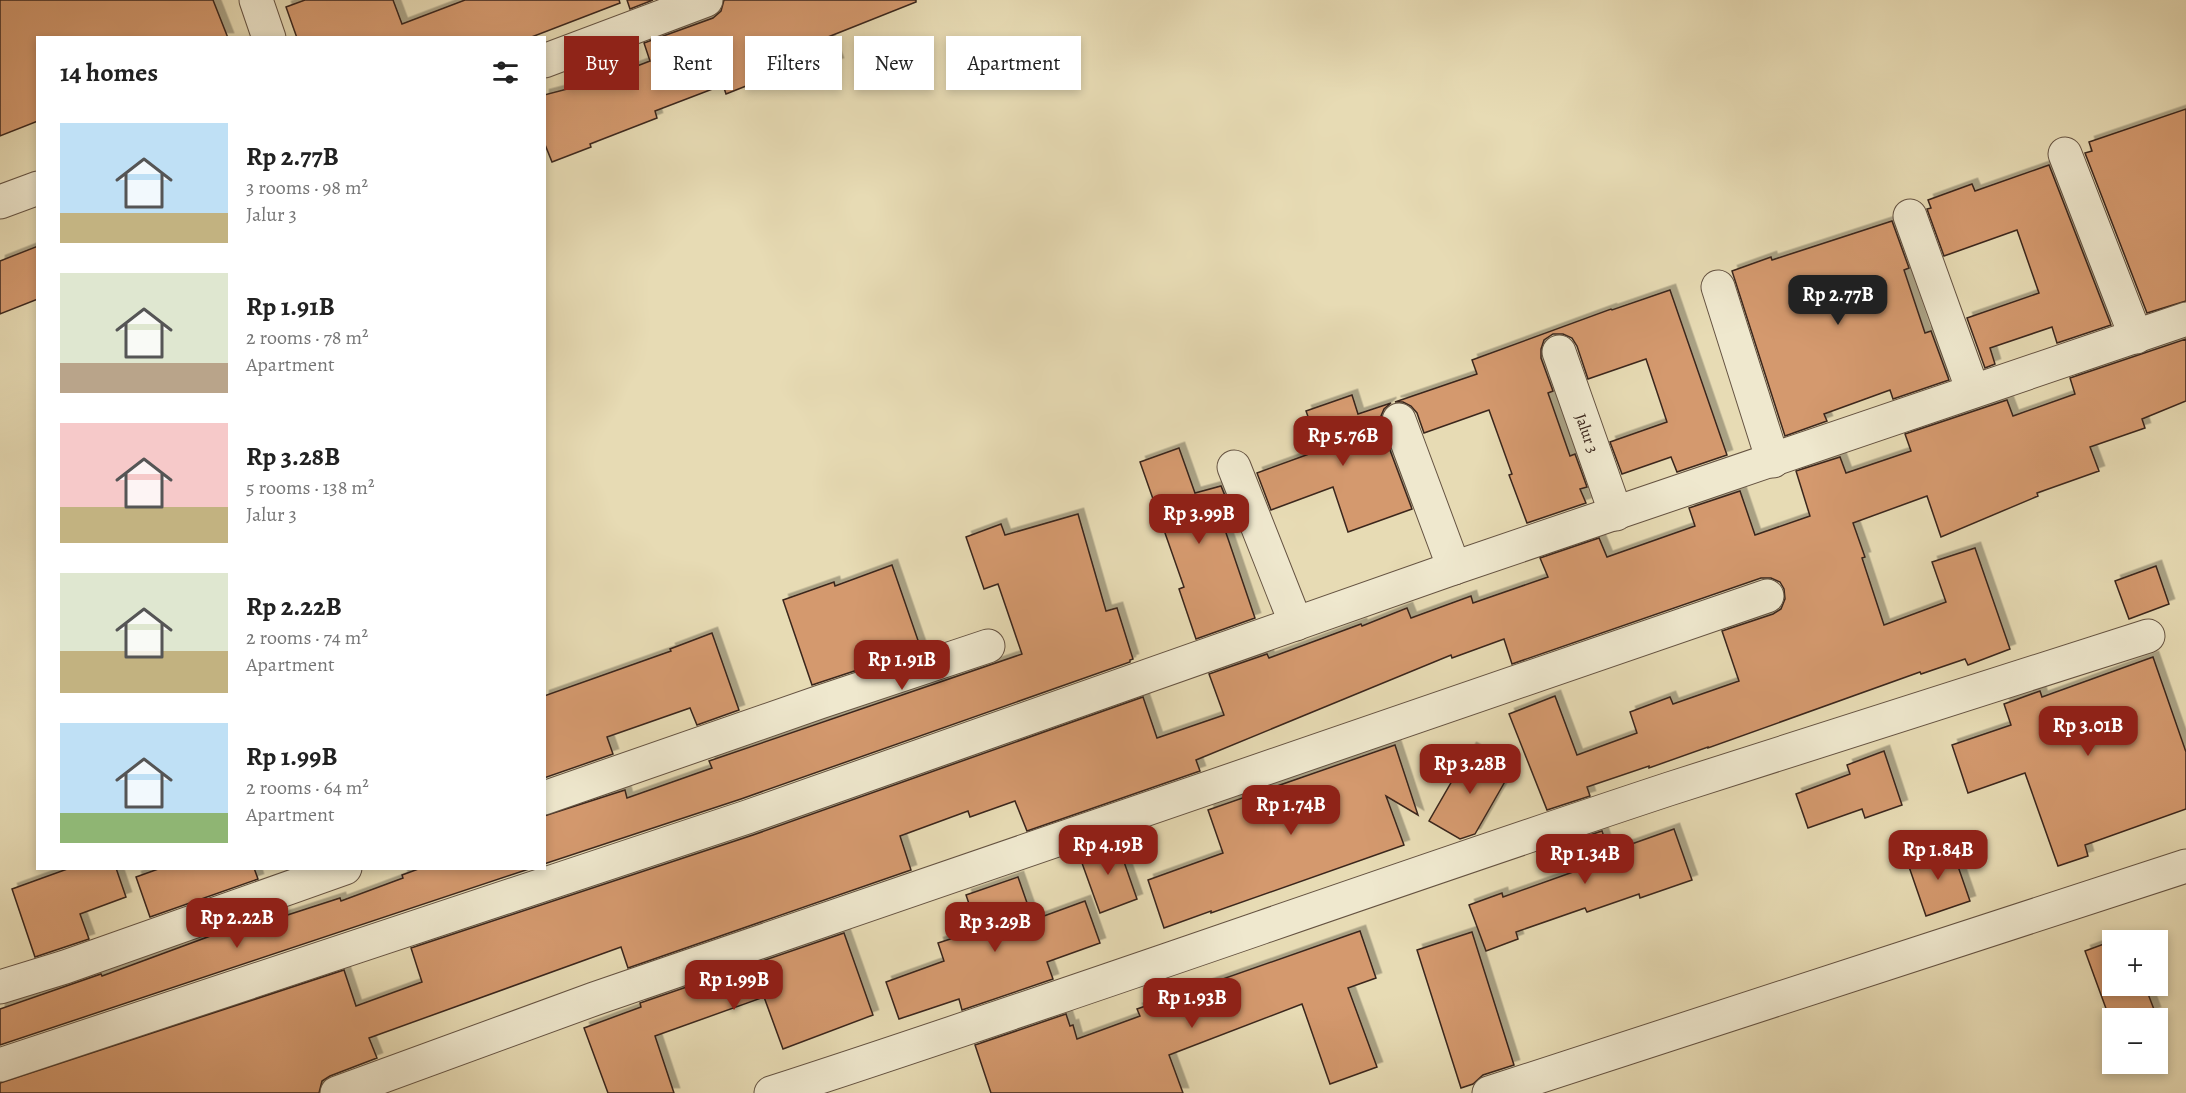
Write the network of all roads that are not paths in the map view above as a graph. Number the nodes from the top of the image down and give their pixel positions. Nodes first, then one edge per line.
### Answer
1 (256, 0) edge
2 (706, 0) edge
3 (268, 36) edge
4 (546, 60) edge
5 (2065, 154) dead end
6 (36, 189) edge
7 (0, 202) edge
8 (1910, 216) dead end
9 (1718, 287) dead end
10 (2186, 319) edge
11 (2136, 337) junction
12 (1559, 352) dead end
13 (1973, 391) junction
14 (1399, 420) dead end
15 (1773, 461) junction
16 (1234, 467) dead end
17 (1616, 514) junction
18 (1454, 568) junction
19 (1767, 596) dead end
20 (1296, 624) junction
21 (2148, 636) dead end
22 (988, 646) dead end
23 (546, 797) edge
24 (2186, 866) edge
25 (339, 870) edge
26 (0, 987) edge
27 (0, 1065) edge
28 (337, 1093) edge
29 (771, 1093) edge
30 (1489, 1093) edge

1 - 3 street
2 - 4 street
5 - 11 street
6 - 7 street
8 - 13 street
9 - 15 street
10 - 11 street
11 - 13 street
12 - 17 street, Jalur 3
13 - 15 street
14 - 18 street
15 - 17 street
16 - 20 street
17 - 18 street
18 - 20 street
19 - 28 street
20 - 27 street
21 - 29 street
22 - 23 street
24 - 30 street
25 - 26 street

